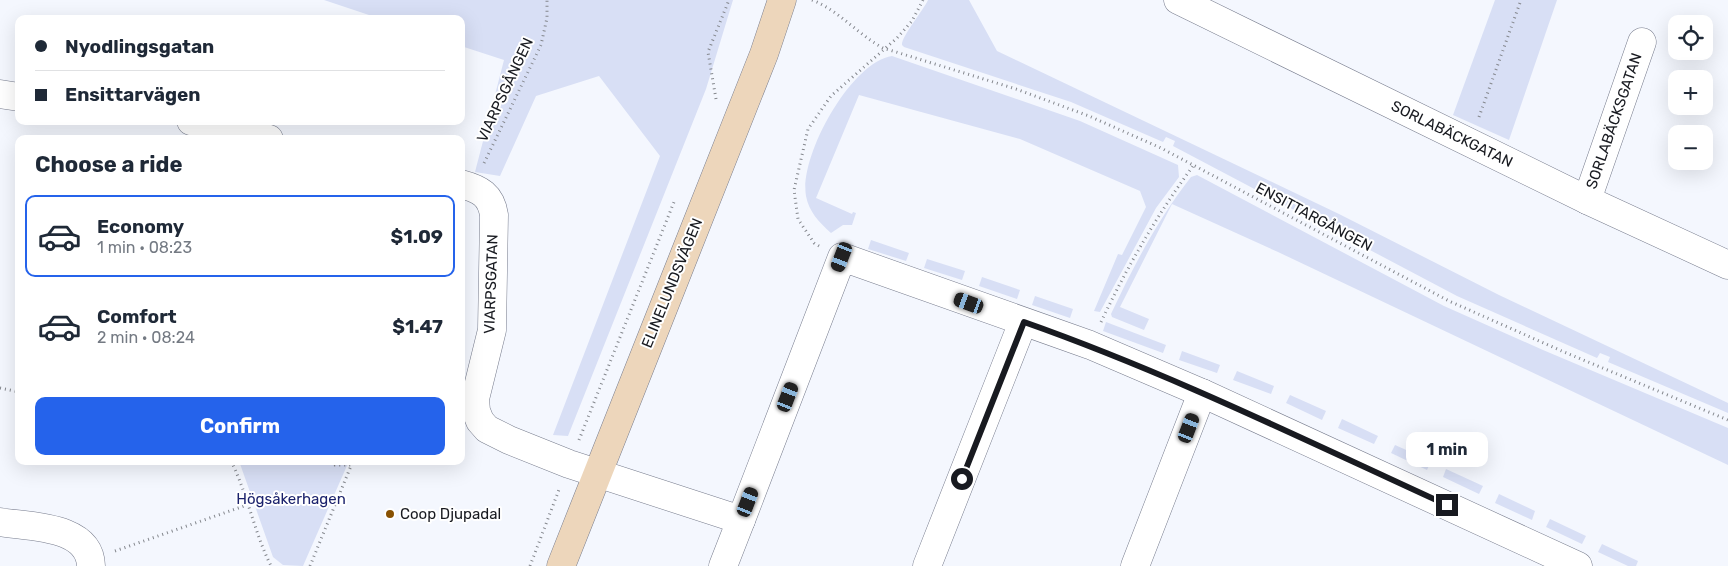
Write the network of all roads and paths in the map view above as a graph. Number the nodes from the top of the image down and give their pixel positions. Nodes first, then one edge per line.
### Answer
1 (547, 0) edge
2 (729, 0) edge
3 (782, 0) edge
4 (812, 0) edge
5 (923, 0) edge
6 (1178, 0) edge
7 (1521, 0) edge
8 (1642, 42) dead end
9 (883, 48) junction
10 (0, 94) edge
11 (15, 96) edge
12 (712, 108) dead end
13 (208, 125) edge
14 (252, 135) edge
15 (1469, 142) junction
16 (1193, 166) junction
17 (467, 185) edge
18 (675, 199) dead end
19 (1587, 200) junction
20 (842, 257) junction
21 (1728, 265) edge
22 (1024, 322) junction
23 (1090, 345) junction
24 (0, 388) edge
25 (15, 391) edge
26 (1202, 393) junction
27 (1728, 420) edge
28 (569, 464) junction
29 (233, 465) edge
30 (351, 465) edge
31 (598, 472) junction
32 (247, 505) junction
33 (741, 520) junction
34 (0, 522) edge
35 (1548, 560) edge
36 (91, 563) edge
37 (271, 566) edge
38 (310, 566) edge
39 (530, 566) edge
40 (561, 566) edge
41 (723, 566) edge
42 (927, 566) edge
43 (1135, 566) edge
44 (1578, 566) edge

1 - 17 path, VIARPSGÅNGEN
2 - 12 path
3 - 31 street, ELINELUNDSVÄGEN
4 - 9 path, ENSITTARGÅNGEN
5 - 9 path
6 - 15 street, SORLABÄCKGATAN
7 - 15 path
8 - 19 street, SORLABÄCKSGATAN
9 - 16 path, ENSITTARGÅNGEN
9 - 20 path
10 - 11 street
13 - 14 street
15 - 19 street, SORLABÄCKGATAN
16 - 23 path
16 - 27 path, ENSITTARGÅNGEN
17 - 28 street, VIARPSGATAN
18 - 28 path
19 - 21 street, SORLABÄCKGATAN
20 - 22 street
20 - 33 street
22 - 23 street
22 - 42 street
23 - 26 street
24 - 25 path
26 - 35 street
26 - 43 street
28 - 31 street, VIARPSGATAN
28 - 39 path
29 - 32 path
30 - 38 path
31 - 33 street, VIARPSGATAN
31 - 40 street, ELINELUNDSVÄGEN
32 - 36 path
32 - 37 path
33 - 41 street
34 - 36 street
35 - 44 street

